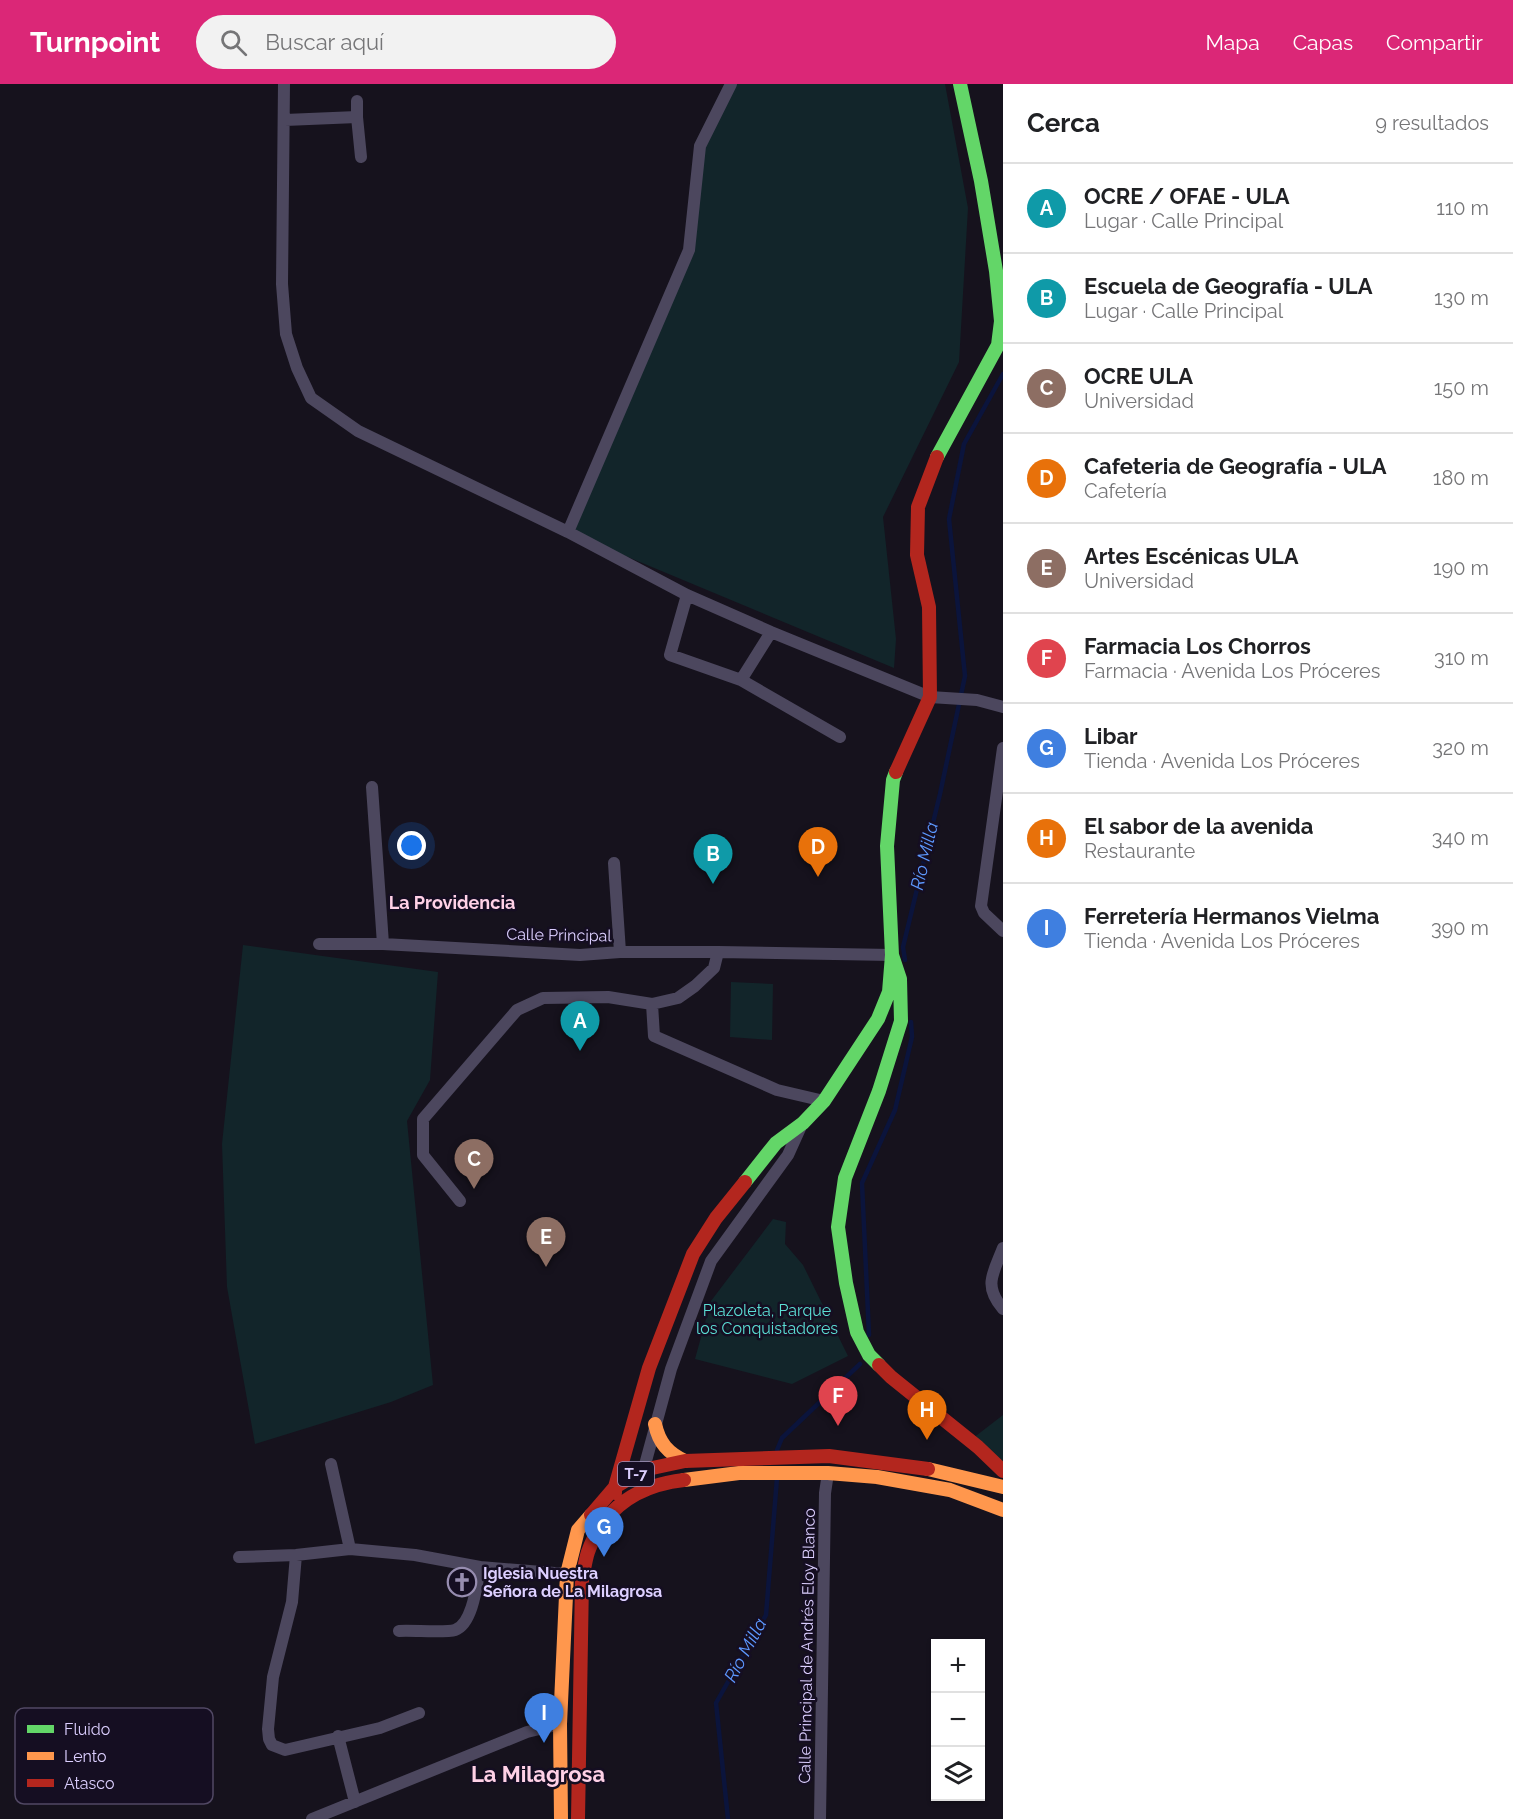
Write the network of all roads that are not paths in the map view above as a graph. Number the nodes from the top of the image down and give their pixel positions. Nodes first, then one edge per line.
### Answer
1 (284, 84) edge
2 (731, 84) edge
3 (960, 84) edge
4 (357, 101) dead end
5 (357, 117) junction
6 (285, 120) junction
7 (361, 157) dead end
8 (568, 532) junction
9 (687, 595) junction
10 (771, 632) junction
11 (741, 680) junction
12 (930, 697) junction
13 (1003, 708) edge
14 (840, 737) dead end
15 (1003, 748) edge
16 (372, 787) dead end
17 (614, 863) dead end
18 (1003, 931) edge
19 (319, 944) dead end
20 (383, 944) junction
21 (620, 952) junction
22 (718, 952) junction
23 (892, 955) junction
24 (652, 1004) junction
25 (824, 1101) junction
26 (803, 1123) junction
27 (460, 1201) dead end
28 (1003, 1248) edge
29 (1003, 1309) edge
30 (655, 1425) junction
31 (685, 1461) junction
32 (331, 1464) dead end
33 (643, 1470) junction
34 (1003, 1471) edge
35 (828, 1473) junction
36 (615, 1487) junction
37 (1003, 1487) edge
38 (648, 1488) junction
39 (616, 1506) junction
40 (1003, 1510) edge
41 (350, 1549) junction
42 (296, 1555) junction
43 (239, 1557) dead end
44 (480, 1567) junction
45 (567, 1574) junction
46 (399, 1630) dead end
47 (419, 1713) dead end
48 (560, 1724) junction
49 (338, 1736) junction
50 (355, 1802) junction
51 (328, 1816) edge
52 (312, 1819) edge
53 (561, 1819) edge
54 (578, 1819) edge
55 (820, 1819) edge

1 - 6 street
2 - 8 street
3 - 12 main road
4 - 5 street
5 - 6 street
5 - 7 street
6 - 8 street
8 - 9 street
9 - 10 street
9 - 11 street
10 - 11 street
10 - 12 street
11 - 14 street
12 - 13 street
12 - 23 main road
15 - 18 street
16 - 20 street
17 - 21 street
19 - 20 street, Calle Principal
20 - 21 street, Calle Principal
21 - 22 street, Calle Principal
22 - 23 street, Calle Principal
22 - 24 street
23 - 25 main road
23 - 34 main road
24 - 25 street
24 - 27 street
25 - 26 main road
26 - 30 street
26 - 36 main road
28 - 29 street
30 - 31 main road
30 - 33 street
31 - 33 main road, T-7
31 - 37 main road, T-7
32 - 41 street
33 - 36 main road, T-7
33 - 38 street
35 - 38 main road, T-7
35 - 40 main road, T-7
35 - 55 street, Calle Principal de Andrés Eloy Blanco
36 - 39 main road
36 - 45 main road, T-7
38 - 39 main road, T-7
39 - 54 main road, T-7
41 - 42 street
41 - 44 street
42 - 43 street
42 - 49 street
44 - 45 street
44 - 46 street
45 - 48 main road, T-7
47 - 49 street
48 - 50 street
48 - 53 main road, T-7
49 - 50 street
50 - 51 street
51 - 52 street

